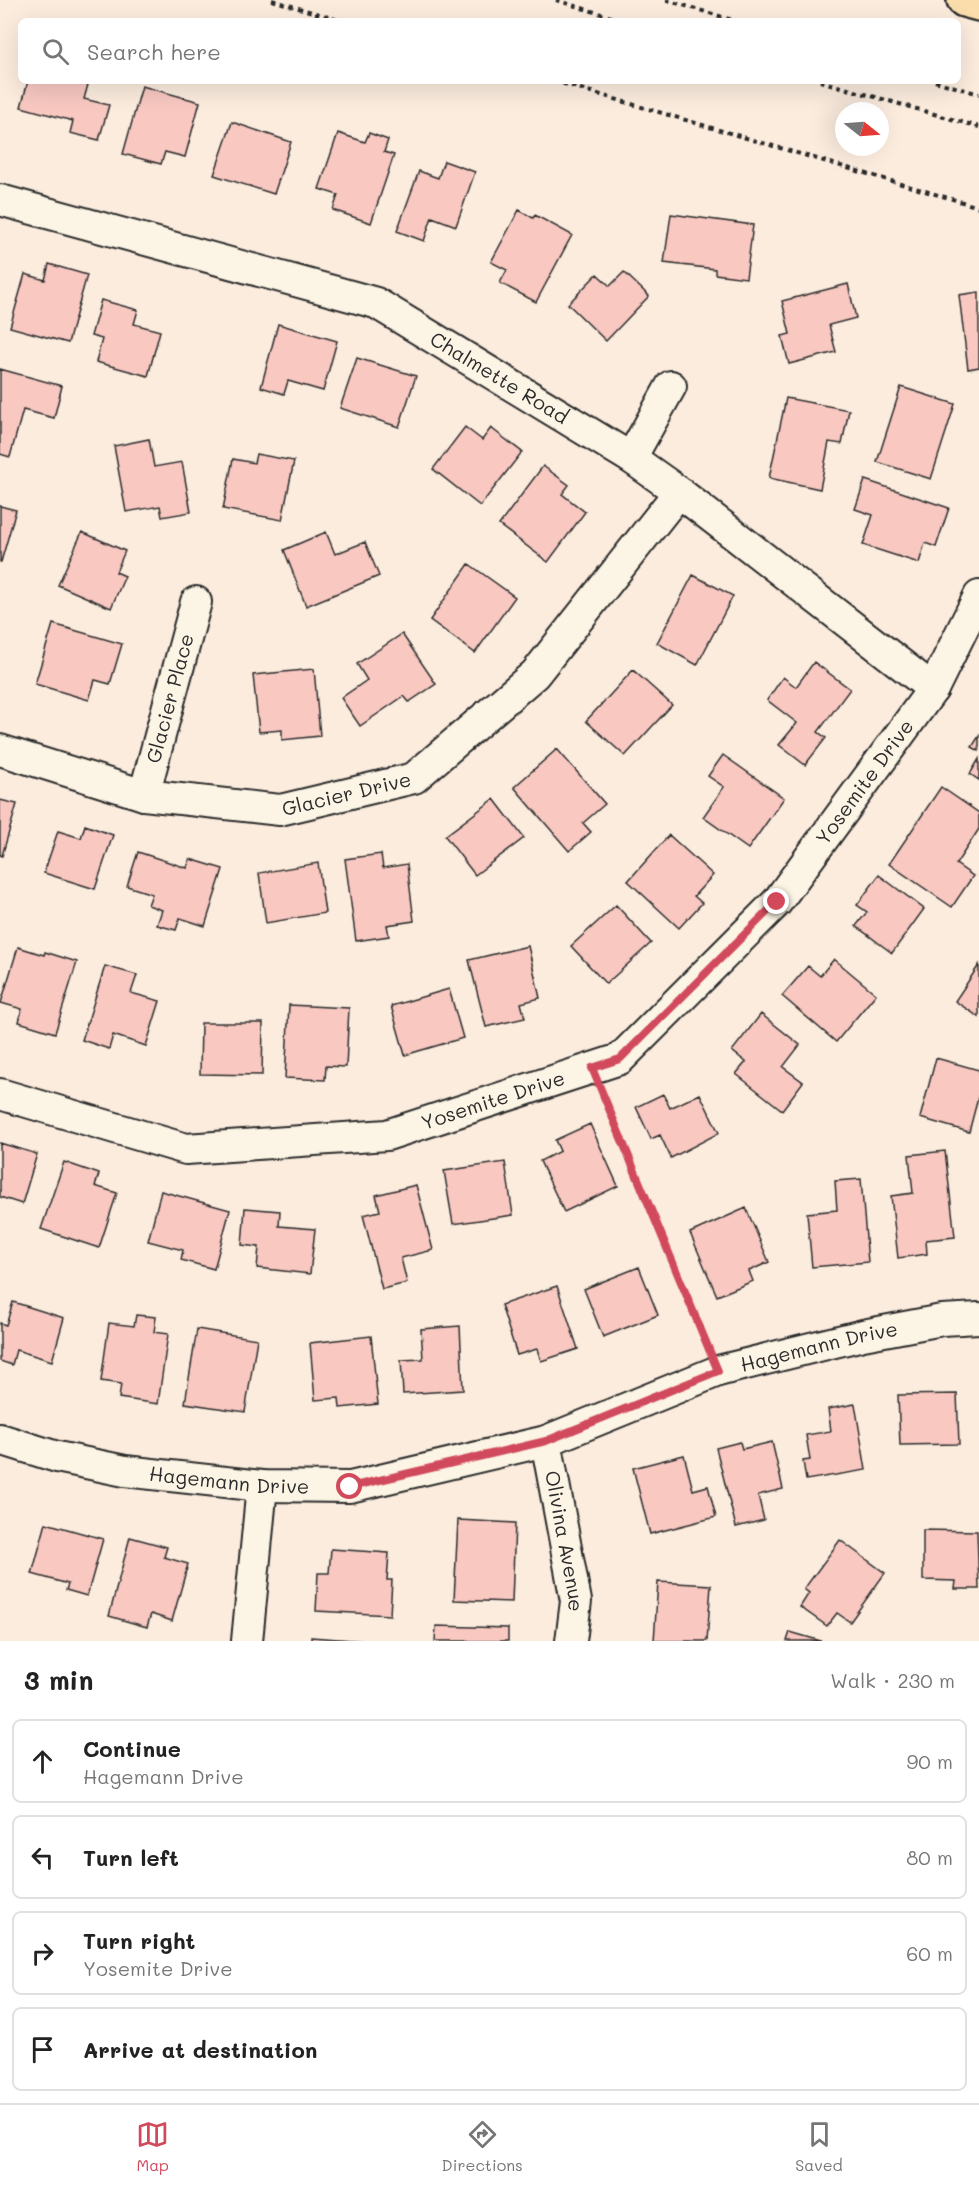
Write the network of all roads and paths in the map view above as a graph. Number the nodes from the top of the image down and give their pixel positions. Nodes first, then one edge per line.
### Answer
1 (272, 0) edge
2 (556, 0) edge
3 (666, 0) edge
4 (964, 0) edge
5 (979, 4) edge
6 (332, 18) edge
7 (614, 18) edge
8 (726, 18) edge
9 (564, 84) edge
10 (830, 84) edge
11 (945, 84) edge
12 (979, 94) edge
13 (979, 127) edge
14 (0, 200) edge
15 (979, 207) edge
16 (671, 386) dead end
17 (631, 458) junction
18 (680, 492) junction
19 (979, 597) edge
20 (196, 602) dead end
21 (933, 689) junction
22 (0, 750) edge
23 (144, 795) junction
24 (592, 1068) junction
25 (0, 1094) edge
26 (979, 1318) edge
27 (718, 1371) junction
28 (0, 1439) edge
29 (546, 1441) junction
30 (262, 1486) junction
31 (248, 1641) edge
32 (572, 1641) edge

1 - 6 path
2 - 7 path
3 - 8 path
4 - 5 highway
9 - 15 path
10 - 13 path
11 - 12 path
14 - 17 street, Chalmette Road
16 - 17 street
17 - 18 street, Chalmette Road
18 - 21 street, Chalmette Road
18 - 23 street, Glacier Drive
19 - 21 street, Yosemite Drive
20 - 23 street, Glacier Place
21 - 24 street, Yosemite Drive
22 - 23 street, Glacier Drive
24 - 25 street, Yosemite Drive
24 - 27 path
26 - 27 street, Hagemann Drive
27 - 29 street, Hagemann Drive
28 - 30 street, Hagemann Drive
29 - 30 street, Hagemann Drive
29 - 32 street, Olivina Avenue
30 - 31 street

